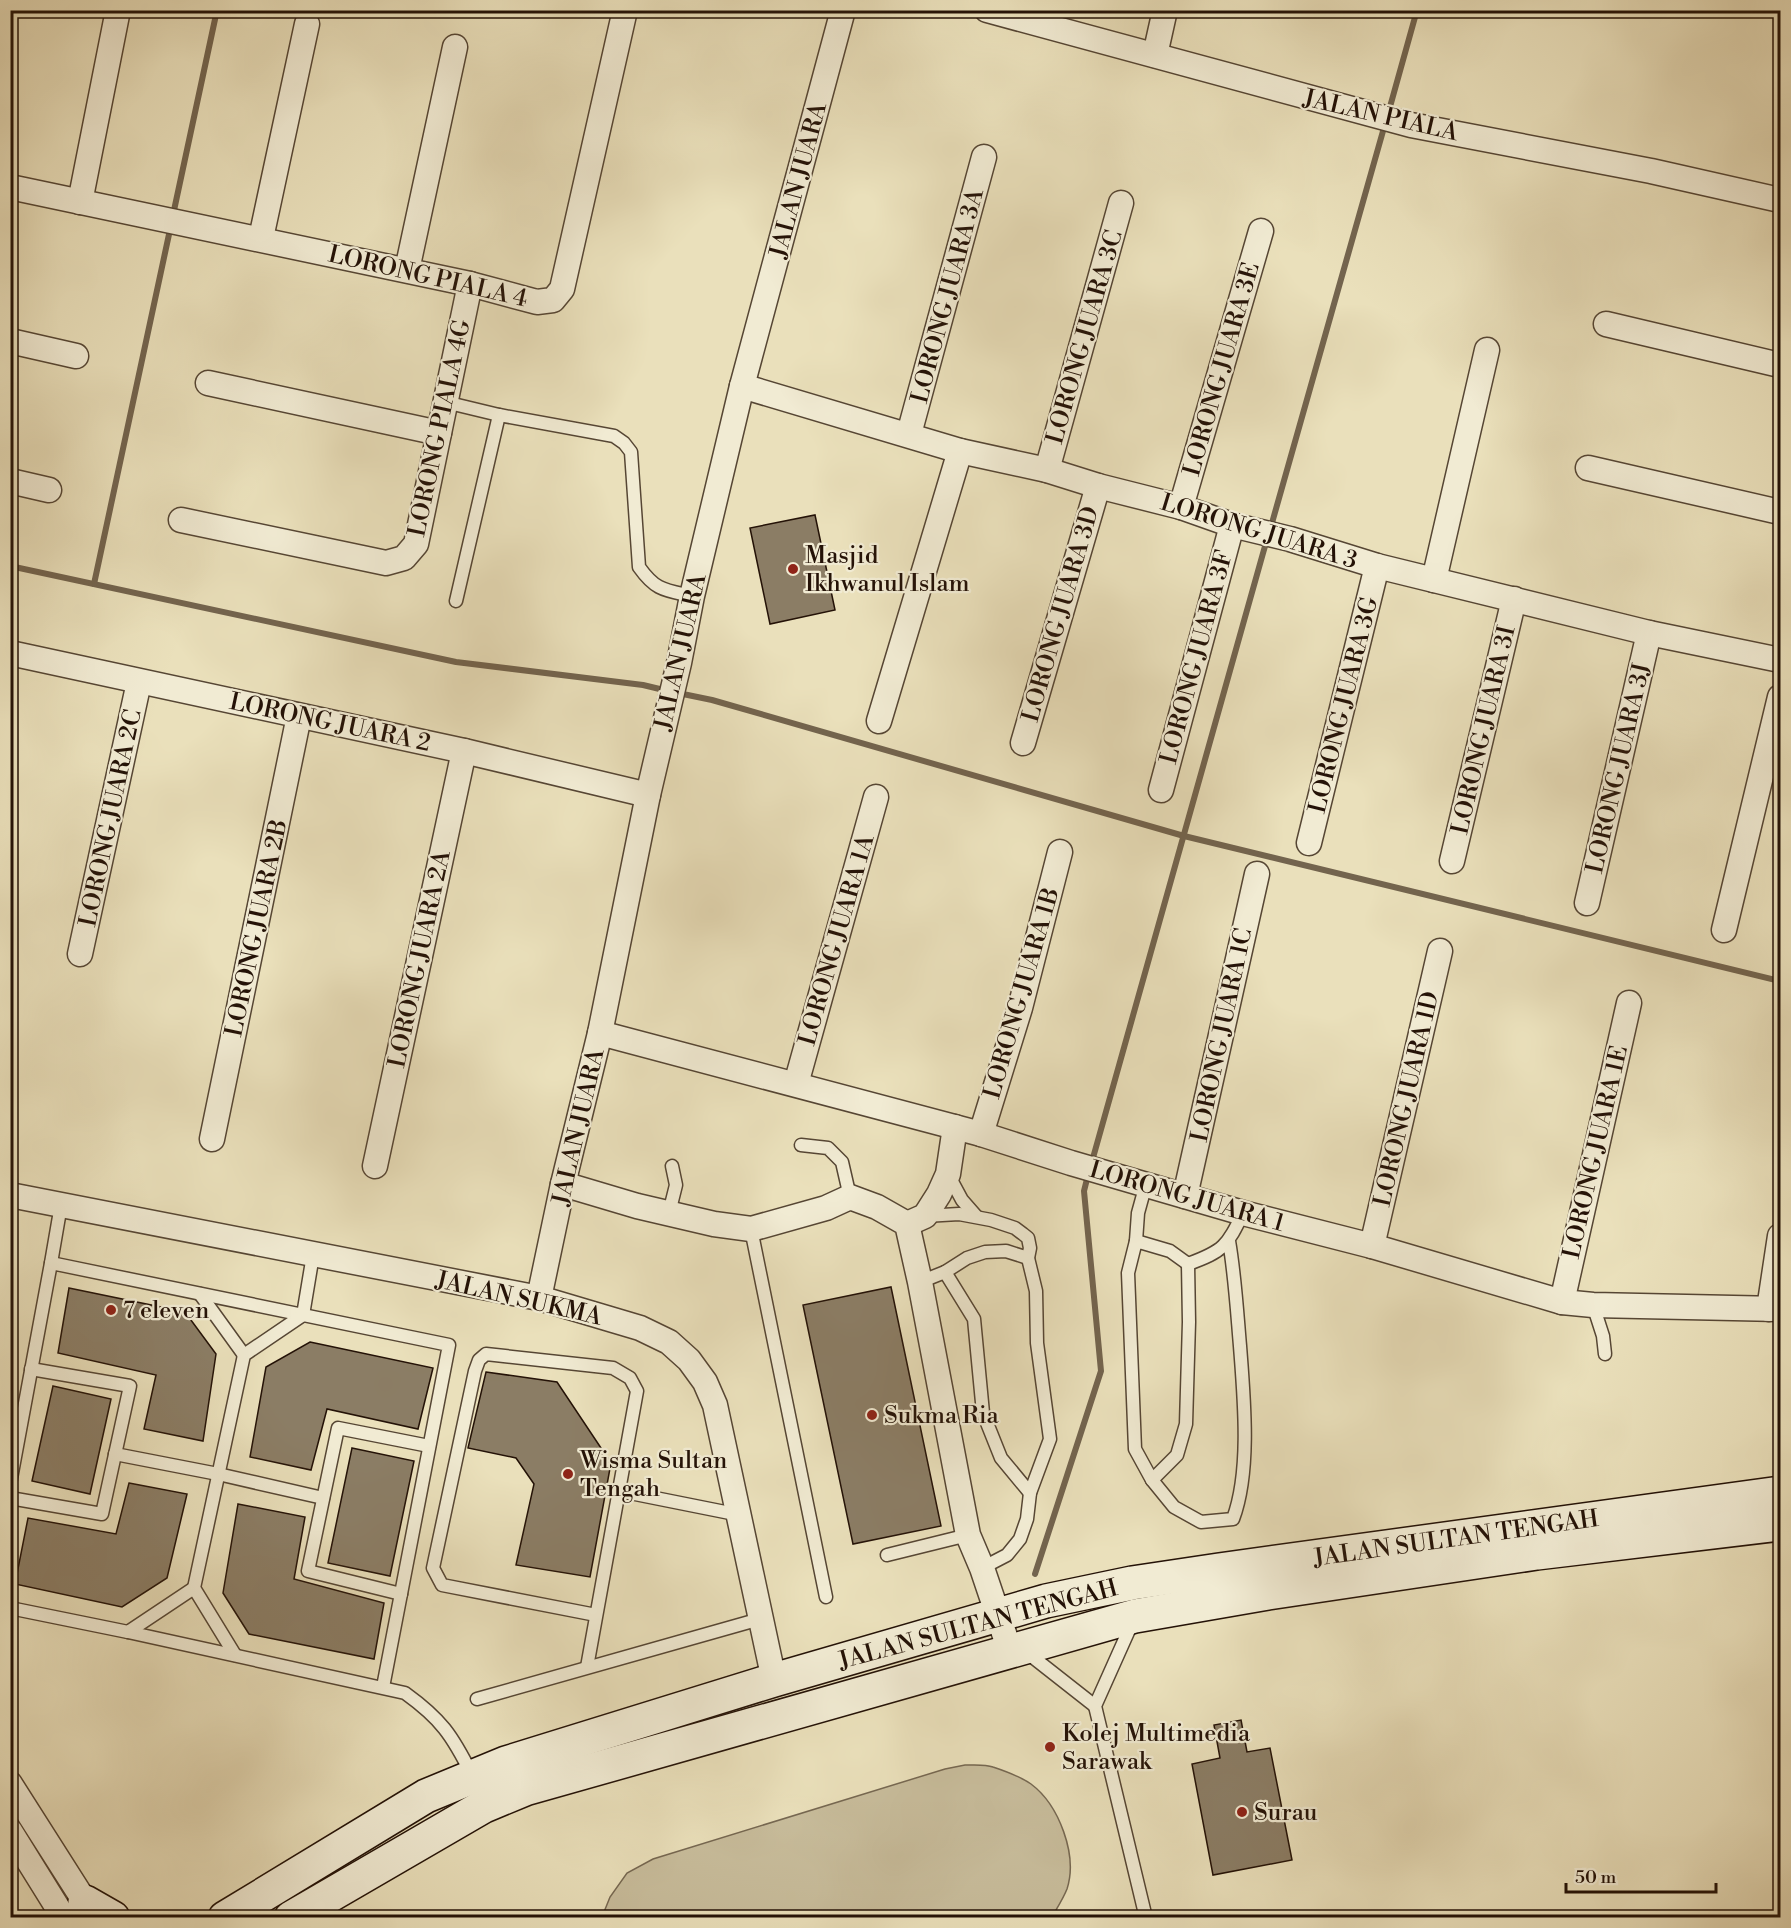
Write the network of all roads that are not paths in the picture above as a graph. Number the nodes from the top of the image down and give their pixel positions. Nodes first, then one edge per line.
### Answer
1 (118, 10) edge
2 (625, 10) edge
3 (843, 10) edge
4 (987, 10) edge
5 (1165, 10) edge
6 (307, 24) dead end
7 (454, 47) dead end
8 (1155, 55) junction
9 (984, 158) dead end
10 (10, 187) edge
11 (1780, 200) edge
12 (80, 202) junction
13 (1121, 203) dead end
14 (1261, 231) dead end
15 (261, 238) junction
16 (407, 270) junction
17 (470, 284) junction
18 (1606, 324) dead end
19 (10, 341) edge
20 (1487, 350) dead end
21 (76, 356) dead end
22 (1780, 365) edge
23 (208, 383) dead end
24 (742, 386) junction
25 (445, 402) junction
26 (499, 415) junction
27 (439, 433) junction
28 (909, 434) junction
29 (960, 451) junction
30 (1588, 468) dead end
31 (1047, 470) junction
32 (10, 482) edge
33 (1098, 486) junction
34 (49, 490) dead end
35 (1181, 507) junction
36 (1780, 512) edge
37 (182, 520) dead end
38 (1243, 527) junction
39 (1377, 566) junction
40 (1434, 580) junction
41 (692, 596) junction
42 (1514, 599) junction
43 (456, 601) dead end
44 (1649, 633) junction
45 (10, 653) edge
46 (1780, 660) edge
47 (139, 682) junction
48 (1780, 697) edge
49 (299, 716) junction
50 (879, 721) dead end
51 (1023, 742) dead end
52 (464, 751) junction
53 (1161, 789) dead end
54 (648, 795) junction
55 (876, 796) dead end
56 (1309, 843) dead end
57 (1060, 852) dead end
58 (1452, 861) dead end
59 (1257, 874) dead end
60 (1587, 903) dead end
61 (1724, 930) dead end
62 (1440, 951) dead end
63 (80, 954) dead end
64 (1629, 1003) dead end
65 (600, 1033) junction
66 (796, 1084) junction
67 (955, 1127) junction
68 (981, 1134) junction
69 (212, 1139) dead end
70 (801, 1145) dead end
71 (375, 1166) dead end
72 (672, 1166) dead end
73 (948, 1173) junction
74 (563, 1184) junction
75 (1146, 1184) junction
76 (10, 1195) edge
77 (1185, 1196) junction
78 (850, 1197) junction
79 (61, 1205) junction
80 (1244, 1213) junction
81 (669, 1214) junction
82 (976, 1216) junction
83 (916, 1220) junction
84 (751, 1229) junction
85 (1780, 1236) edge
86 (1136, 1241) junction
87 (1229, 1241) junction
88 (1372, 1246) junction
89 (313, 1255) junction
90 (1028, 1258) junction
91 (51, 1263) junction
92 (1188, 1264) junction
93 (945, 1272) junction
94 (920, 1282) junction
95 (200, 1294) junction
96 (539, 1298) junction
97 (1562, 1302) junction
98 (1593, 1305) junction
99 (1775, 1309) edge
100 (303, 1316) junction
101 (1605, 1354) dead end
102 (244, 1355) junction
103 (32, 1369) junction
104 (429, 1446) junction
105 (115, 1454) junction
106 (218, 1474) junction
107 (1152, 1480) junction
108 (10, 1484) edge
109 (620, 1491) junction
110 (1030, 1493) junction
111 (1780, 1493) edge
112 (10, 1498) edge
113 (323, 1498) junction
114 (740, 1515) junction
115 (1780, 1524) edge
116 (968, 1535) junction
117 (887, 1555) dead end
118 (982, 1568) junction
119 (194, 1588) junction
120 (401, 1594) junction
121 (826, 1597) dead end
122 (10, 1608) edge
123 (596, 1615) junction
124 (998, 1616) junction
125 (1135, 1616) junction
126 (760, 1619) junction
127 (128, 1632) junction
128 (1016, 1649) junction
129 (236, 1655) junction
130 (587, 1667) junction
131 (774, 1680) junction
132 (383, 1687) junction
133 (477, 1699) dead end
134 (1095, 1706) junction
135 (472, 1776) junction
136 (10, 1784) edge
137 (10, 1831) edge
138 (81, 1912) edge
139 (113, 1917) edge
140 (225, 1917) edge
141 (291, 1917) edge
142 (1146, 1917) edge

1 - 12 street
2 - 17 street, LORONG PIALA 4
3 - 24 street, JALAN JUARA
4 - 8 street, JALAN PIALA
5 - 8 street
6 - 15 street
7 - 16 street
8 - 11 street, JALAN PIALA
9 - 28 street, LORONG JUARA 3A
10 - 12 street, LORONG PIALA 4
12 - 15 street, LORONG PIALA 4
13 - 31 street, LORONG JUARA 3C
14 - 35 street, LORONG JUARA 3E
15 - 16 street, LORONG PIALA 4
16 - 17 street, LORONG PIALA 4
17 - 25 street, LORONG PIALA 4G
18 - 22 street
19 - 21 street
20 - 40 street
23 - 27 street
24 - 28 street, LORONG JUARA 3
24 - 41 street, JALAN JUARA
25 - 26 lane
25 - 27 street, LORONG PIALA 4G
26 - 41 lane
26 - 43 lane
27 - 37 street, LORONG PIALA 4G
28 - 29 street, LORONG JUARA 3
29 - 31 street, LORONG JUARA 3
29 - 50 street
30 - 36 street
31 - 33 street, LORONG JUARA 3
32 - 34 street
33 - 35 street, LORONG JUARA 3
33 - 51 street, LORONG JUARA 3D
35 - 38 street, LORONG JUARA 3
38 - 39 street, LORONG JUARA 3
38 - 53 street, LORONG JUARA 3F
39 - 40 street, LORONG JUARA 3
39 - 56 street, LORONG JUARA 3G
40 - 42 street, LORONG JUARA 3
41 - 54 street, JALAN JUARA
42 - 44 street, LORONG JUARA 3
42 - 58 street, LORONG JUARA 3I
44 - 46 street, LORONG JUARA 3
44 - 60 street, LORONG JUARA 3J
45 - 47 street, LORONG JUARA 2
47 - 49 street, LORONG JUARA 2
47 - 63 street, LORONG JUARA 2C
48 - 61 street
49 - 52 street, LORONG JUARA 2
49 - 69 street, LORONG JUARA 2B
52 - 54 street, LORONG JUARA 2
52 - 71 street, LORONG JUARA 2A
54 - 65 street, JALAN JUARA
55 - 66 street, LORONG JUARA 1A
57 - 68 street, LORONG JUARA 1B
59 - 77 street, LORONG JUARA 1C
62 - 88 street, LORONG JUARA 1D
64 - 97 street, LORONG JUARA 1E
65 - 66 street, LORONG JUARA 1
65 - 74 street, JALAN JUARA
66 - 67 street, LORONG JUARA 1
67 - 68 street, LORONG JUARA 1
67 - 73 street
68 - 75 street, LORONG JUARA 1
70 - 78 lane
72 - 81 lane
73 - 82 lane
73 - 83 street
74 - 81 street
74 - 96 street, JALAN JUARA
75 - 77 street, LORONG JUARA 1
75 - 86 lane
76 - 79 street, JALAN SUKMA
77 - 80 street, LORONG JUARA 1
78 - 83 street
78 - 84 street
79 - 89 street, JALAN SUKMA
79 - 91 lane
80 - 87 lane
80 - 88 street, LORONG JUARA 1
81 - 84 street
82 - 83 lane
82 - 90 lane
83 - 94 street
84 - 121 lane
85 - 99 street
86 - 92 lane
86 - 107 lane
87 - 92 lane
87 - 107 lane
88 - 97 street, LORONG JUARA 1
89 - 96 street, JALAN SUKMA
89 - 100 lane
90 - 93 lane
90 - 110 lane
91 - 95 lane
91 - 103 lane
92 - 107 lane
93 - 94 lane
93 - 110 lane
94 - 116 street
95 - 100 lane
95 - 102 lane
96 - 114 street, JALAN SUKMA
97 - 98 street, LORONG JUARA 1
98 - 99 street, LORONG JUARA 1
98 - 101 lane
100 - 102 lane
100 - 104 lane
102 - 106 lane
103 - 105 lane
103 - 108 lane
104 - 113 lane
104 - 120 lane
105 - 106 lane
105 - 112 lane
106 - 113 lane
106 - 119 lane
109 - 114 lane
109 - 123 lane
109 - 123 lane
110 - 118 lane
111 - 124 main road, JALAN SULTAN TENGAH
113 - 120 lane
114 - 126 street, JALAN SUKMA
115 - 125 main road, JALAN SULTAN TENGAH
116 - 117 lane
116 - 118 street
118 - 124 street
119 - 127 lane
119 - 129 lane
120 - 132 lane
122 - 127 lane
123 - 130 lane
124 - 128 street
124 - 131 main road, JALAN SULTAN TENGAH
125 - 128 main road, JALAN SULTAN TENGAH
125 - 134 lane
126 - 130 lane
126 - 131 street, JALAN SUKMA
127 - 129 lane
128 - 134 lane
128 - 141 main road, JALAN SULTAN TENGAH
129 - 132 lane
130 - 133 lane
131 - 135 main road, JALAN SULTAN TENGAH
132 - 135 lane
134 - 142 lane
135 - 140 main road, JALAN SULTAN TENGAH
136 - 138 street
137 - 138 street
138 - 139 main road

